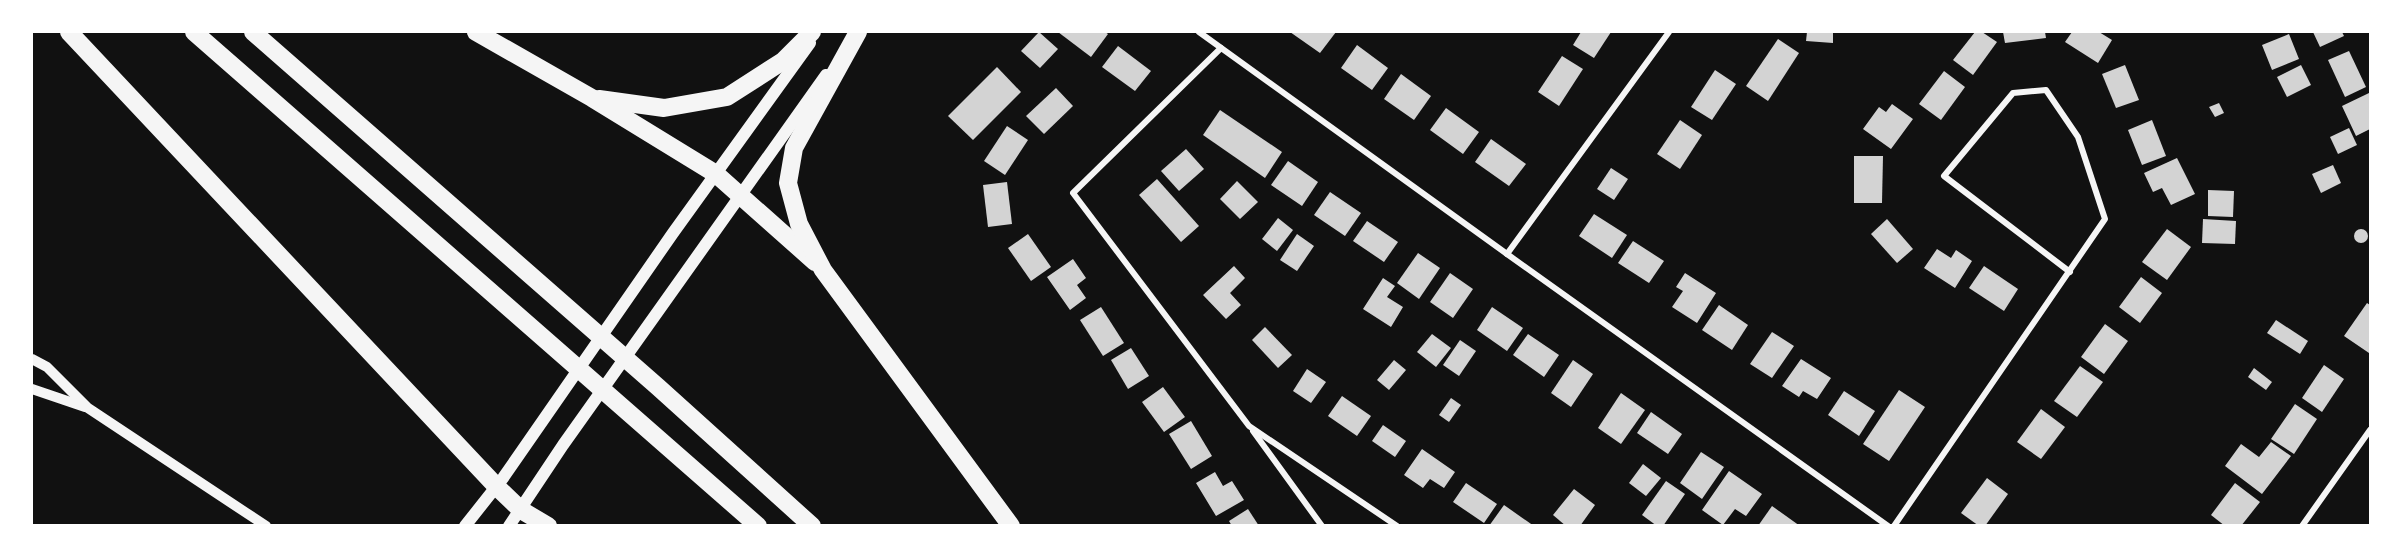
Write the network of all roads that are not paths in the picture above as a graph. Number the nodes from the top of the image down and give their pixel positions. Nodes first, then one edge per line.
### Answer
1 (69, 32) edge
2 (194, 32) edge
3 (253, 32) edge
4 (477, 32) edge
5 (812, 32) edge
6 (818, 32) edge
7 (857, 32) edge
8 (1199, 32) edge
9 (1669, 32) edge
10 (1221, 48) junction
11 (592, 98) junction
12 (716, 174) junction
13 (740, 195) junction
14 (1507, 254) junction
15 (823, 270) junction
16 (2070, 272) junction
17 (32, 358) edge
18 (32, 389) edge
19 (88, 408) junction
20 (1249, 426) junction
21 (2370, 430) edge
22 (497, 487) junction
23 (521, 510) junction
24 (266, 525) edge
25 (465, 525) edge
26 (510, 525) edge
27 (548, 525) edge
28 (758, 525) edge
29 (812, 525) edge
30 (1011, 525) edge
31 (1322, 525) edge
32 (1397, 525) edge
33 (1888, 525) edge
34 (1894, 525) edge
35 (2302, 525) edge

1 - 22 highway
2 - 28 highway
3 - 29 highway
4 - 11 highway
5 - 11 highway
6 - 12 main road
7 - 13 main road
7 - 15 highway
8 - 10 street
9 - 14 street
10 - 14 street
10 - 20 street
11 - 12 highway
12 - 13 highway
12 - 22 main road
13 - 15 highway
13 - 23 main road
14 - 33 street
15 - 30 highway
16 - 16 street
16 - 34 street
17 - 19 street
18 - 19 street
19 - 24 street
20 - 31 street
20 - 32 street
21 - 35 street
22 - 23 highway
22 - 25 main road
23 - 26 main road
23 - 27 highway

